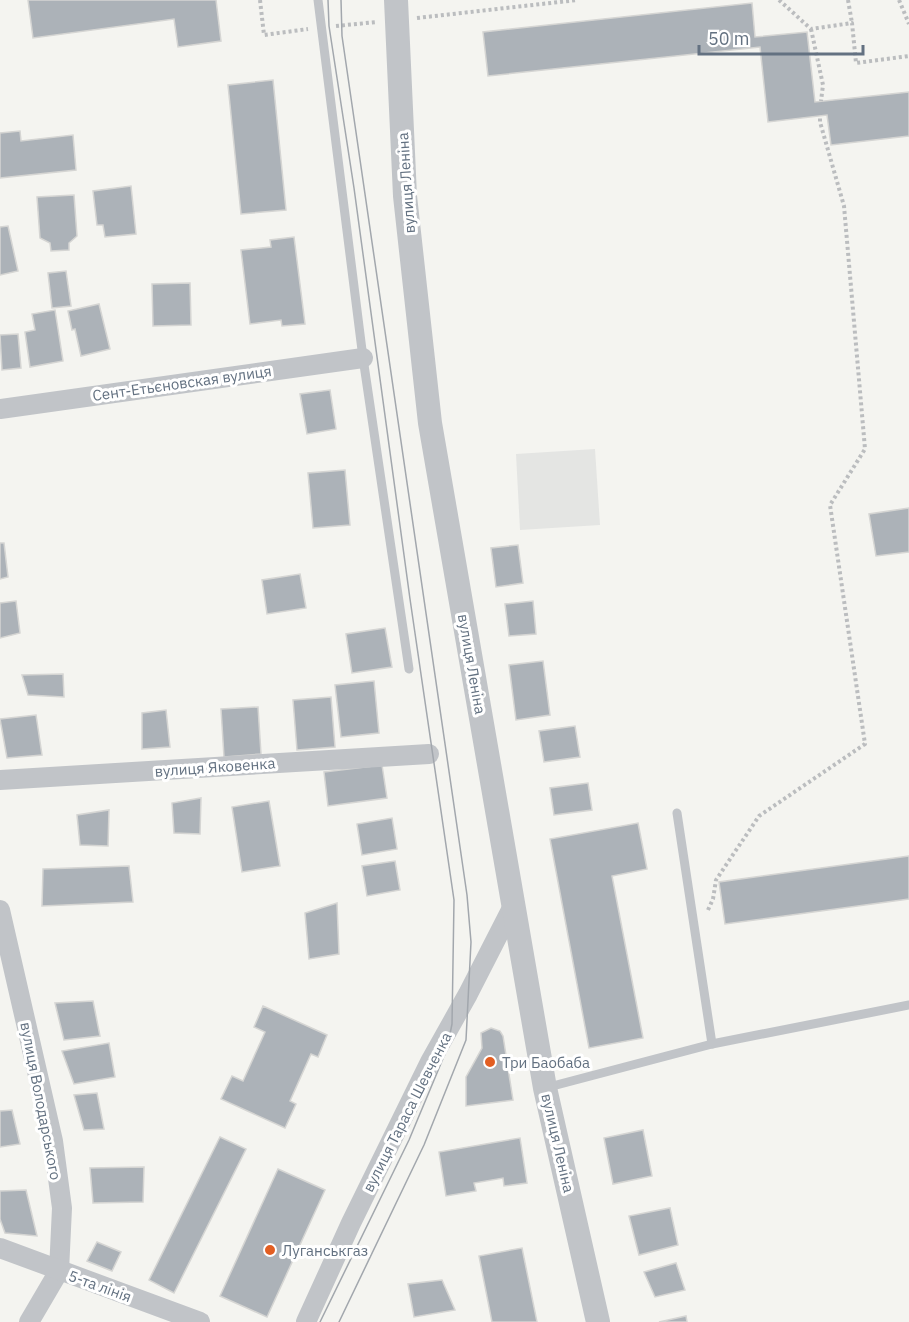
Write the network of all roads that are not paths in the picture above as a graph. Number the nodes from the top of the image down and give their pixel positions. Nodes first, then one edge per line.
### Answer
1 (318, 0) edge
2 (396, 0) edge
3 (363, 358) junction
4 (0, 409) edge
5 (409, 669) dead end
6 (429, 754) dead end
7 (0, 780) edge
8 (676, 813) dead end
9 (514, 904) junction
10 (0, 910) edge
11 (909, 1005) edge
12 (712, 1044) junction
13 (545, 1088) junction
14 (0, 1248) edge
15 (59, 1272) junction
16 (29, 1322) edge
17 (200, 1322) edge
18 (306, 1322) edge
19 (598, 1322) edge

1 - 3 lane
2 - 9 street, вулиця Леніна
3 - 4 street, Сент-Етьєновская вулиця
3 - 5 lane
6 - 7 street, вулиця Яковенка
8 - 12 lane
9 - 13 street, вулиця Леніна
9 - 18 street, вулиця Тараса Шевченка
10 - 15 street, вулиця Володарського
11 - 12 lane
12 - 13 lane
13 - 19 street, вулиця Леніна
14 - 15 street, 5-та лінія
15 - 16 street, вулиця Володарського
15 - 17 street, 5-та лінія

